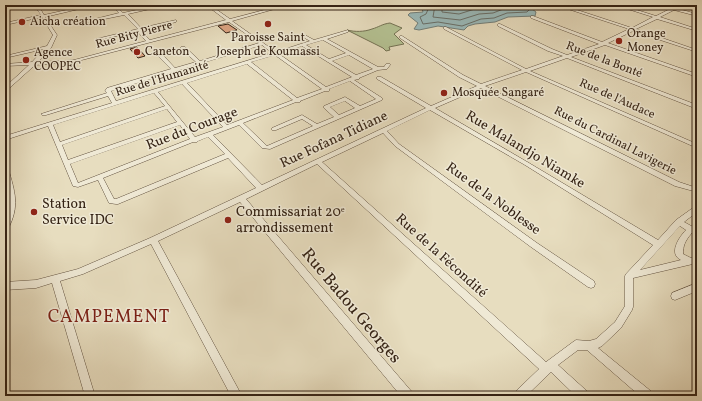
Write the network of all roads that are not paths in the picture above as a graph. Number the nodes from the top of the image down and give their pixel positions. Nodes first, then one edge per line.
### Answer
1 (36, 5) edge
2 (94, 5) edge
3 (113, 5) edge
4 (208, 5) edge
5 (287, 5) edge
6 (617, 5) edge
7 (660, 5) edge
8 (158, 6) edge
9 (566, 7) dead end
10 (673, 9) junction
11 (123, 14) junction
12 (697, 15) edge
13 (43, 16) junction
14 (532, 17) dead end
15 (656, 17) junction
16 (227, 20) junction
17 (175, 21) dead end
18 (85, 22) dead end
19 (5, 24) edge
20 (499, 25) dead end
21 (445, 28) dead end
22 (139, 30) junction
23 (632, 30) junction
24 (697, 30) edge
25 (347, 31) dead end
26 (304, 36) dead end
27 (401, 37) dead end
28 (323, 38) junction
29 (97, 40) dead end
30 (149, 41) junction
31 (313, 42) junction
32 (261, 44) junction
33 (604, 44) junction
34 (303, 45) junction
35 (49, 47) junction
36 (183, 48) dead end
37 (697, 51) edge
38 (275, 53) junction
39 (349, 53) junction
40 (159, 54) dead end
41 (5, 57) edge
42 (569, 57) junction
43 (328, 61) junction
44 (199, 62) junction
45 (248, 62) junction
46 (32, 64) junction
47 (5, 65) edge
48 (388, 65) dead end
49 (377, 69) junction
50 (174, 70) junction
51 (527, 71) junction
52 (697, 76) edge
53 (379, 78) dead end
54 (354, 79) junction
55 (183, 82) junction
56 (481, 86) junction
57 (5, 90) edge
58 (327, 90) junction
59 (155, 91) junction
60 (110, 94) junction
61 (298, 101) junction
62 (115, 104) junction
63 (697, 107) edge
64 (168, 108) junction
65 (359, 108) junction
66 (430, 108) junction
67 (44, 114) dead end
68 (338, 117) junction
69 (181, 123) junction
70 (240, 123) junction
71 (50, 124) junction
72 (316, 126) junction
73 (227, 128) junction
74 (274, 129) dead end
75 (384, 130) junction
76 (210, 135) junction
77 (5, 138) edge
78 (195, 141) junction
79 (59, 144) junction
80 (697, 146) edge
81 (228, 155) junction
82 (317, 161) junction
83 (67, 163) junction
84 (5, 168) edge
85 (100, 178) junction
86 (260, 188) junction
87 (697, 190) edge
88 (241, 198) junction
89 (697, 208) edge
90 (679, 222) junction
91 (5, 227) edge
92 (694, 231) edge
93 (153, 240) junction
94 (658, 244) junction
95 (694, 260) edge
96 (629, 276) junction
97 (55, 280) junction
98 (591, 284) dead end
99 (5, 286) edge
100 (697, 287) edge
101 (675, 296) dead end
102 (589, 346) junction
103 (548, 367) junction
104 (90, 396) edge
105 (237, 396) edge
106 (408, 396) edge
107 (519, 396) edge
108 (584, 396) edge
109 (648, 396) edge

1 - 13 street
2 - 13 street
3 - 11 street
4 - 16 street
5 - 16 street, Rue Bity Pierre
6 - 15 street
7 - 10 street
8 - 11 street
9 - 23 street
10 - 12 street
10 - 15 street, Rue Fofana Tidiane
11 - 18 street
11 - 22 street
13 - 19 street
13 - 35 street
14 - 33 street
15 - 23 street, Rue Fofana Tidiane
15 - 24 street
16 - 30 street, Rue Bity Pierre
16 - 32 street
17 - 22 street
20 - 42 street, Rue de la Bonté
21 - 51 street, Rue de l'Audace
22 - 29 street
22 - 30 street
23 - 33 street, Rue Fofana Tidiane
23 - 37 street
25 - 28 street, Rue de l'Humanité
26 - 31 street
27 - 56 street, Rue du Cardinal Lavigerie
28 - 31 street, Rue de l'Humanité
28 - 39 street
30 - 46 street, Rue Bity Pierre
31 - 34 street, Rue de l'Humanité
32 - 38 street
32 - 44 street
33 - 42 street, Rue Fofana Tidiane
33 - 52 street
34 - 38 street, Rue de l'Humanité
34 - 43 street
35 - 41 street
35 - 46 street
36 - 44 street
38 - 45 street, Rue de l'Humanité
38 - 58 street
39 - 43 street
39 - 49 street
40 - 50 street
42 - 51 street, Rue Fofana Tidiane
42 - 63 street, Rue de la Bonté
43 - 54 street
44 - 50 street
45 - 55 street, Rue de l'Humanité
45 - 61 street
46 - 47 street, Rue Bity Pierre
46 - 57 street
48 - 49 street, Rue du Courage
49 - 54 street, Rue du Courage
50 - 60 street
51 - 56 street, Rue Fofana Tidiane
51 - 80 street, Rue de l'Audace
53 - 66 street, Rue Malandjo Niamke
54 - 58 street, Rue du Courage
54 - 65 street
55 - 59 street, Rue de l'Humanité
55 - 73 street
56 - 66 street, Rue Fofana Tidiane
56 - 87 street, Rue du Cardinal Lavigerie
58 - 61 street, Rue du Courage
59 - 62 street, Rue de l'Humanité
59 - 64 street
60 - 62 street
60 - 67 street
61 - 70 street, Rue du Courage
62 - 71 street, Rue de l'Humanité
64 - 69 street
64 - 79 street
65 - 68 street
65 - 68 street
66 - 75 street, Rue Fofana Tidiane
66 - 94 street, Rue Malandjo Niamke
68 - 72 street
69 - 78 street
69 - 83 street
70 - 72 street
70 - 73 street, Rue du Courage
71 - 77 street, Rue de l'Humanité
71 - 79 street, Rue du Courage
72 - 74 street
73 - 76 street, Rue du Courage
75 - 82 street, Rue Fofana Tidiane
75 - 98 street, Rue de la Noblesse
76 - 78 street, Rue du Courage
76 - 81 street
78 - 85 street, Rue du Courage
79 - 83 street, Rue du Courage
81 - 85 street
81 - 86 street
82 - 86 street, Rue Fofana Tidiane
82 - 103 street, Rue de la Fécondité
83 - 85 street, Rue du Courage
84 - 91 street
86 - 88 street, Rue Fofana Tidiane
88 - 93 street, Rue Fofana Tidiane
88 - 106 street, Rue Badou Georges
89 - 90 street
90 - 92 street
90 - 94 street
92 - 95 street
93 - 97 street, Rue Fofana Tidiane
93 - 105 street
94 - 96 street
95 - 96 street
96 - 102 street
97 - 99 street, Rue Fofana Tidiane
97 - 104 street
100 - 101 street
102 - 103 street
102 - 109 street
103 - 107 street
103 - 108 street, Rue de la Fécondité

